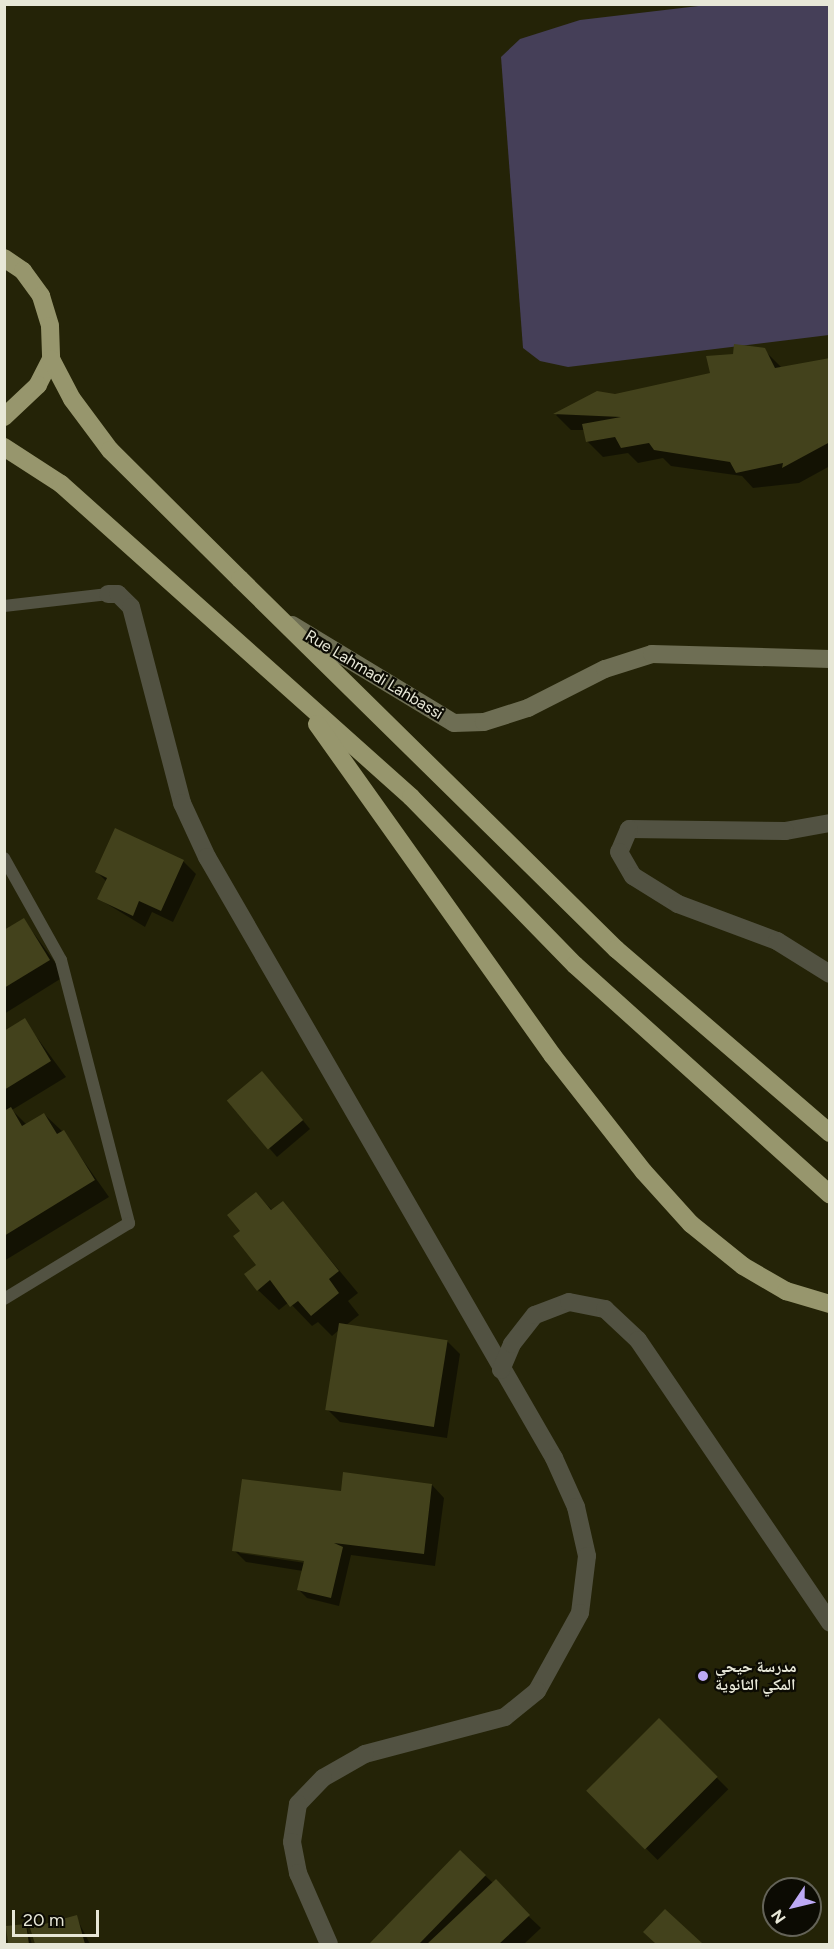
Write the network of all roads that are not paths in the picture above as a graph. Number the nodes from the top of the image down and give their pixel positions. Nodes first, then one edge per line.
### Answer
1 (4, 258) edge
2 (51, 359) junction
3 (4, 417) edge
4 (4, 447) edge
5 (108, 594) joint
6 (4, 606) edge
7 (278, 616) junction
8 (830, 659) edge
9 (297, 696) junction
10 (830, 823) edge
11 (4, 858) edge
12 (830, 974) edge
13 (830, 1133) edge
14 (830, 1195) edge
15 (4, 1299) edge
16 (830, 1304) edge
17 (501, 1370) junction
18 (830, 1623) edge
19 (329, 1944) edge

1 - 2 highway
2 - 3 highway
2 - 7 highway
4 - 9 highway
5 - 6 lane
5 - 17 street
7 - 8 main road, Rue Lahmadi Lahbassi
7 - 13 highway
9 - 14 highway
9 - 16 highway
10 - 12 street
11 - 15 lane
17 - 18 street
17 - 19 street

